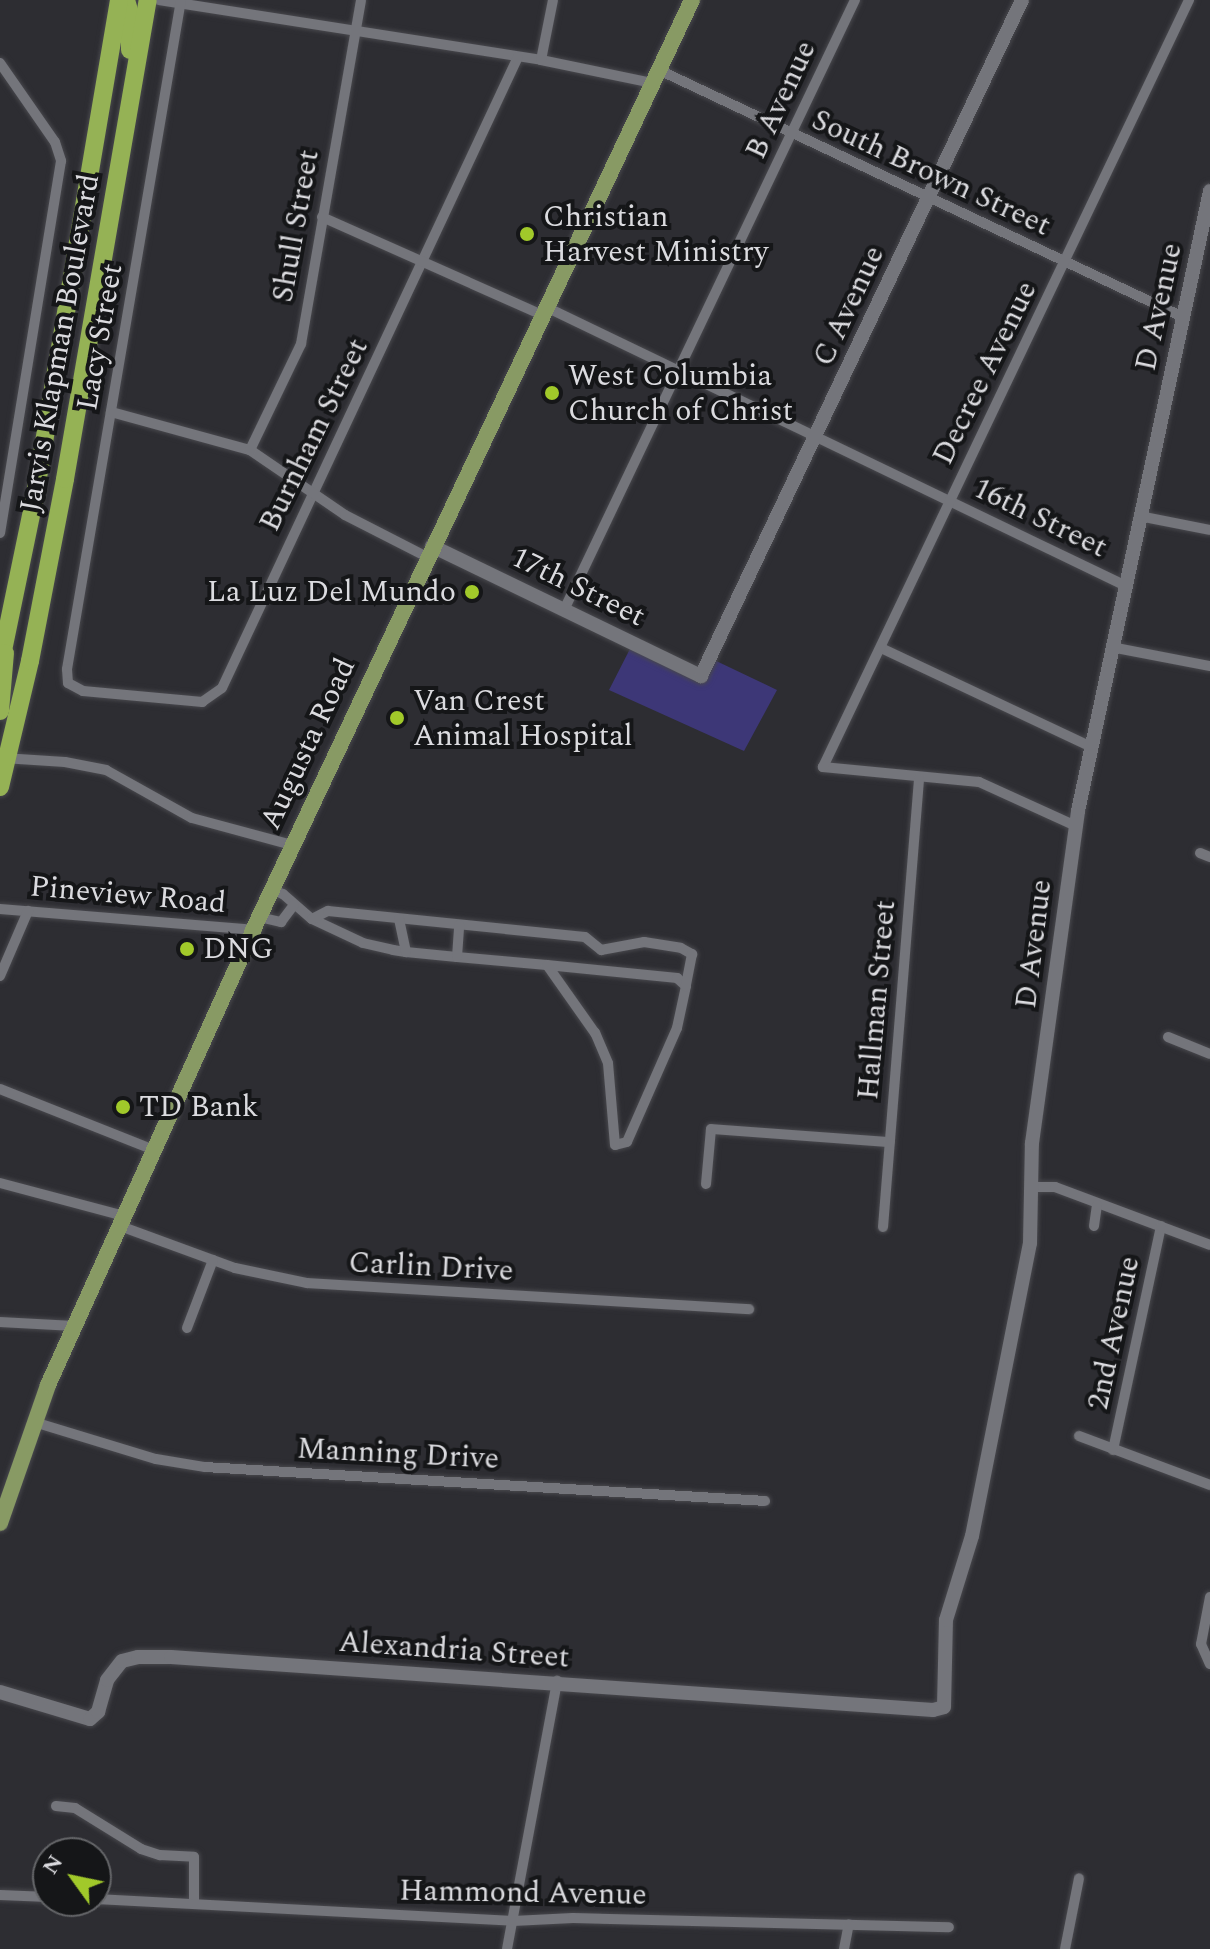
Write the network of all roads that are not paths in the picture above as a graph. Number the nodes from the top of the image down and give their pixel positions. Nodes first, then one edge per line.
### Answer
1 (119, 0) edge
2 (126, 0) edge
3 (148, 0) edge
4 (159, 0) edge
5 (361, 0) edge
6 (553, 0) edge
7 (692, 0) edge
8 (855, 0) edge
9 (1022, 0) edge
10 (1189, 0) edge
11 (181, 2) edge
12 (355, 31) junction
13 (518, 57) junction
14 (541, 60) junction
15 (0, 63) edge
16 (656, 77) junction
17 (126, 129) junction
18 (791, 134) junction
19 (1210, 191) edge
20 (929, 198) junction
21 (322, 217) junction
22 (423, 262) junction
23 (1064, 262) junction
24 (544, 311) junction
25 (1183, 317) junction
26 (678, 370) junction
27 (111, 412) junction
28 (816, 437) junction
29 (250, 450) junction
30 (313, 492) junction
31 (950, 501) junction
32 (1139, 516) junction
33 (1210, 530) edge
34 (0, 533) edge
35 (430, 551) junction
36 (1124, 585) junction
37 (564, 610) junction
38 (7, 634) junction
39 (1111, 647) junction
40 (881, 648) junction
41 (0, 665) edge
42 (1210, 666) edge
43 (701, 676) joint
44 (68, 683) joint
45 (0, 711) edge
46 (1091, 747) junction
47 (2, 753) edge
48 (919, 778) junction
49 (0, 787) edge
50 (1076, 826) junction
51 (292, 845) junction
52 (271, 889) junction
53 (294, 905) junction
54 (0, 909) edge
55 (28, 911) junction
56 (312, 919) junction
57 (399, 919) junction
58 (256, 924) junction
59 (459, 925) junction
60 (601, 950) junction
61 (406, 952) junction
62 (457, 957) junction
63 (547, 965) junction
64 (599, 970) junction
65 (0, 976) edge
66 (686, 986) junction
67 (1168, 1037) dead end
68 (1210, 1054) edge
69 (0, 1089) edge
70 (890, 1142) junction
71 (154, 1150) junction
72 (0, 1183) edge
73 (706, 1184) dead end
74 (1034, 1187) junction
75 (1097, 1205) junction
76 (122, 1221) junction
77 (1094, 1226) dead end
78 (1161, 1226) junction
79 (883, 1227) dead end
80 (1210, 1245) edge
81 (213, 1260) junction
82 (749, 1309) dead end
83 (0, 1322) edge
84 (74, 1326) junction
85 (187, 1328) dead end
86 (34, 1422) junction
87 (1079, 1436) dead end
88 (1113, 1450) junction
89 (1210, 1485) edge
90 (765, 1501) dead end
91 (0, 1523) edge
92 (1210, 1597) edge
93 (1210, 1664) edge
94 (557, 1681) junction
95 (0, 1692) edge
96 (944, 1707) joint
97 (56, 1806) dead end
98 (1079, 1878) dead end
99 (0, 1895) edge
100 (32, 1896) edge
101 (112, 1900) edge
102 (194, 1904) junction
103 (513, 1921) junction
104 (849, 1924) junction
105 (949, 1927) dead end
106 (507, 1949) edge
107 (844, 1949) edge
108 (1065, 1949) edge

1 - 38 highway, Jarvis Klapman Boulevard
2 - 17 highway
3 - 17 highway, Jarvis Klapman Boulevard
4 - 11 street, South Brown Street
5 - 12 street, Shull Street
6 - 14 street
7 - 16 main road, Augusta Road
8 - 18 street, B Avenue
9 - 20 street, C Avenue
10 - 23 street, Decree Avenue
11 - 12 street, South Brown Street
11 - 27 street, Lacy Street
12 - 13 street, South Brown Street
12 - 21 street, Shull Street
13 - 14 street, South Brown Street
13 - 22 street, Burnham Street
14 - 16 street, South Brown Street
15 - 34 street
16 - 18 street, South Brown Street
16 - 24 main road, Augusta Road
17 - 47 highway, Jarvis Klapman Boulevard
18 - 20 street, South Brown Street
18 - 26 street, B Avenue
19 - 25 street, D Avenue
20 - 23 street, South Brown Street
20 - 28 street, C Avenue
21 - 22 street, 16th Street
21 - 29 street, Shull Street
22 - 24 street, 16th Street
22 - 30 street, Burnham Street
23 - 25 street, South Brown Street
23 - 31 street, Decree Avenue
24 - 26 street, 16th Street
24 - 35 main road, Augusta Road
25 - 32 street, D Avenue
26 - 28 street, 16th Street
26 - 37 street, B Avenue
27 - 29 street
27 - 44 street, Lacy Street
28 - 31 street, 16th Street
28 - 43 street, C Avenue
29 - 30 street
30 - 35 street
30 - 44 street, Burnham Street
31 - 36 street, 16th Street
31 - 40 street, Decree Avenue
32 - 33 street
32 - 36 street, D Avenue
35 - 37 street, 17th Street
35 - 51 main road, Augusta Road
36 - 39 street, D Avenue
37 - 43 street, 17th Street
38 - 41 highway, Jarvis Klapman Boulevard
38 - 45 highway
39 - 42 street
39 - 46 street, D Avenue
40 - 46 street
40 - 48 street, Decree Avenue
46 - 50 street, D Avenue
47 - 49 highway, Jarvis Klapman Boulevard
47 - 51 street
48 - 50 street
48 - 70 street, Hallman Street
50 - 74 street, D Avenue
51 - 52 main road, Augusta Road
52 - 53 street
52 - 58 main road, Augusta Road
53 - 56 street
53 - 58 street
54 - 55 street, Pineview Road
55 - 58 street, Pineview Road
55 - 65 street
56 - 57 street
56 - 61 street
57 - 59 street
57 - 61 street
58 - 71 main road, Augusta Road
59 - 60 street
59 - 62 street
60 - 64 street
60 - 66 street
61 - 62 street
62 - 63 street
63 - 64 street
63 - 66 street
64 - 66 street
67 - 68 street
69 - 71 street
70 - 73 street
70 - 79 street, Hallman Street
71 - 76 main road, Augusta Road
72 - 76 street, Carlin Drive
74 - 75 street
74 - 96 street, D Avenue
75 - 77 street
75 - 78 street
76 - 81 street, Carlin Drive
76 - 84 main road, Augusta Road
78 - 80 street
78 - 88 street, 2nd Avenue
81 - 82 street, Carlin Drive
81 - 85 street
83 - 84 street
84 - 86 main road, Augusta Road
86 - 90 street, Manning Drive
86 - 91 main road, Augusta Road
87 - 88 street
88 - 89 street
92 - 93 street
94 - 95 street, Alexandria Street
94 - 96 street, Alexandria Street
94 - 103 street
97 - 102 street
98 - 108 street
99 - 100 street
101 - 102 street, Hammond Avenue
102 - 103 street, Hammond Avenue
103 - 104 street, Hammond Avenue
103 - 106 street
104 - 105 street, Hammond Avenue
104 - 107 street

